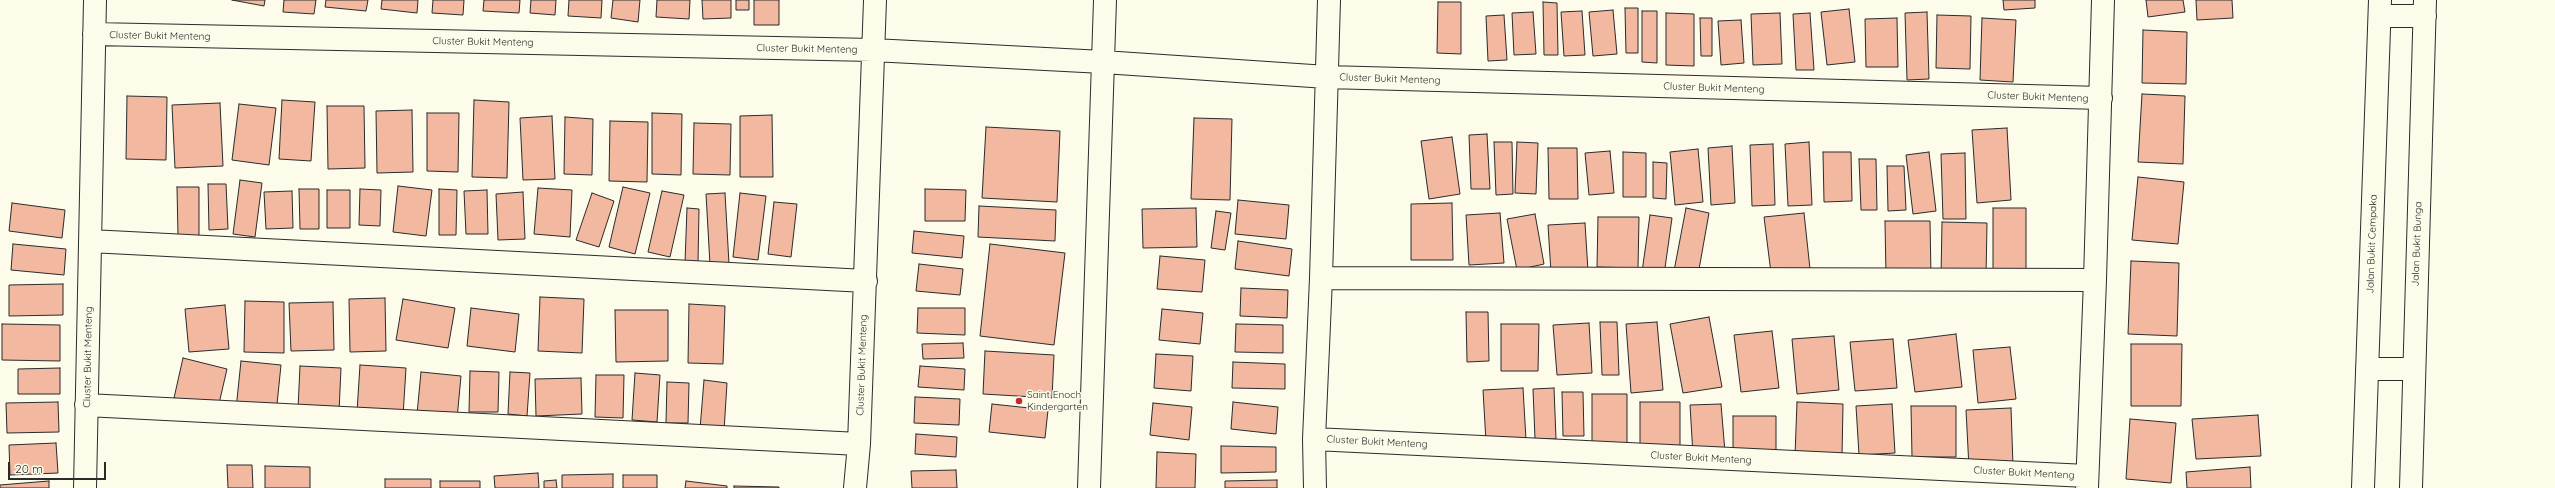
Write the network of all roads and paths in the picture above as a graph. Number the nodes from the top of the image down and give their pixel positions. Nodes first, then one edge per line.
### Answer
1 (95, 0) edge
2 (875, 0) edge
3 (1105, 0) edge
4 (1329, 0) edge
5 (2103, 0) edge
6 (2380, 8) edge
7 (2425, 8) edge
8 (94, 34) junction
9 (873, 50) junction
10 (1103, 62) junction
11 (1327, 77) junction
12 (2101, 98) junction
13 (90, 241) junction
14 (1321, 278) junction
15 (2096, 280) junction
16 (866, 282) junction
17 (2368, 369) junction
18 (2413, 369) junction
19 (86, 405) junction
20 (1314, 439) junction
21 (859, 444) junction
22 (2087, 482) edge
23 (85, 488) edge
24 (855, 488) edge
25 (1089, 488) edge
26 (1315, 488) edge
27 (2363, 488) edge
28 (2411, 488) edge

1 - 8 street, Cluster Bukit Menteng
2 - 9 street, Cluster Bukit Menteng
3 - 10 street
4 - 11 street, Cluster Bukit Menteng
5 - 12 street, Cluster Bukit Menteng
6 - 7 street
6 - 17 street, Jalan Bukit Cempaka
7 - 18 street, Jalan Bukit Bunga
8 - 9 street, Cluster Bukit Menteng
8 - 13 street, Cluster Bukit Menteng
9 - 10 street, Cluster Bukit Menteng
9 - 16 street, Cluster Bukit Menteng
10 - 11 street, Cluster Bukit Menteng
10 - 25 street
11 - 12 street, Cluster Bukit Menteng
11 - 14 street, Cluster Bukit Menteng
12 - 15 street, Cluster Bukit Menteng
13 - 16 street
13 - 19 street, Cluster Bukit Menteng
14 - 15 street
14 - 20 street, Cluster Bukit Menteng
15 - 22 street, Cluster Bukit Menteng
16 - 21 street, Cluster Bukit Menteng
17 - 18 street
17 - 27 street, Jalan Bukit Cempaka
18 - 28 street, Jalan Bukit Bunga
19 - 21 street
19 - 23 street, Cluster Bukit Menteng
20 - 22 street, Cluster Bukit Menteng
20 - 26 street, Cluster Bukit Menteng
21 - 24 street, Cluster Bukit Menteng

